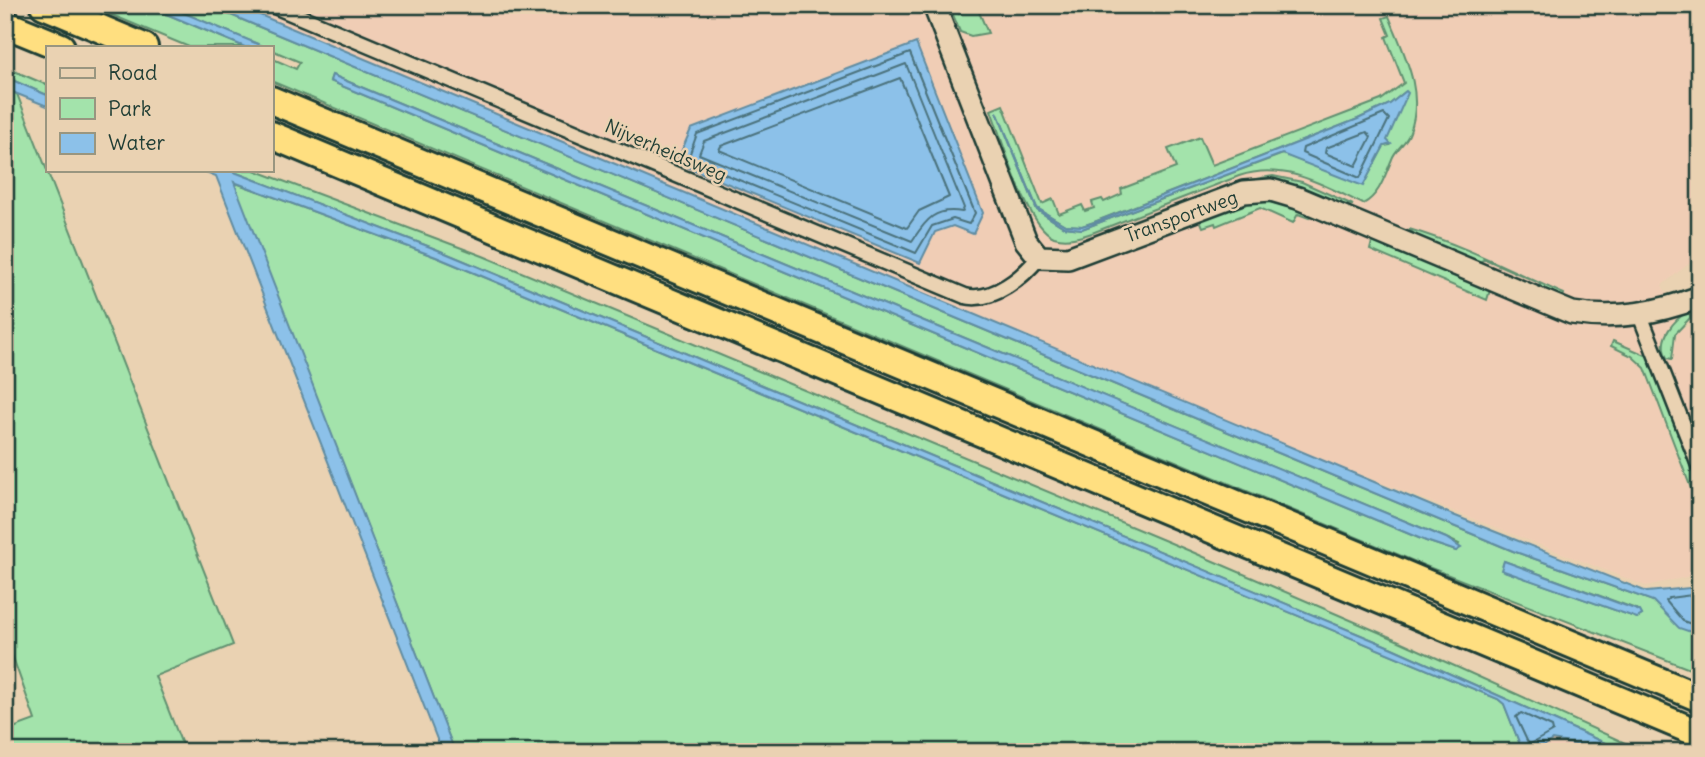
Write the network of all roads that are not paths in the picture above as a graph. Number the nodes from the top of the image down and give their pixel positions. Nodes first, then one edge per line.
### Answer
1 (44, 5) edge
2 (272, 5) edge
3 (934, 5) edge
4 (5, 24) edge
5 (59, 46) edge
6 (142, 46) edge
7 (273, 101) edge
8 (273, 136) edge
9 (1039, 257) junction
10 (1700, 297) edge
11 (1640, 314) junction
12 (1700, 468) edge
13 (1700, 698) edge
14 (1700, 734) edge

1 - 6 highway
2 - 9 street, Nijverheidsweg
3 - 9 street
4 - 5 highway
7 - 13 highway
8 - 14 highway
9 - 11 street, Transportweg
10 - 11 street, Transportweg
11 - 12 street

